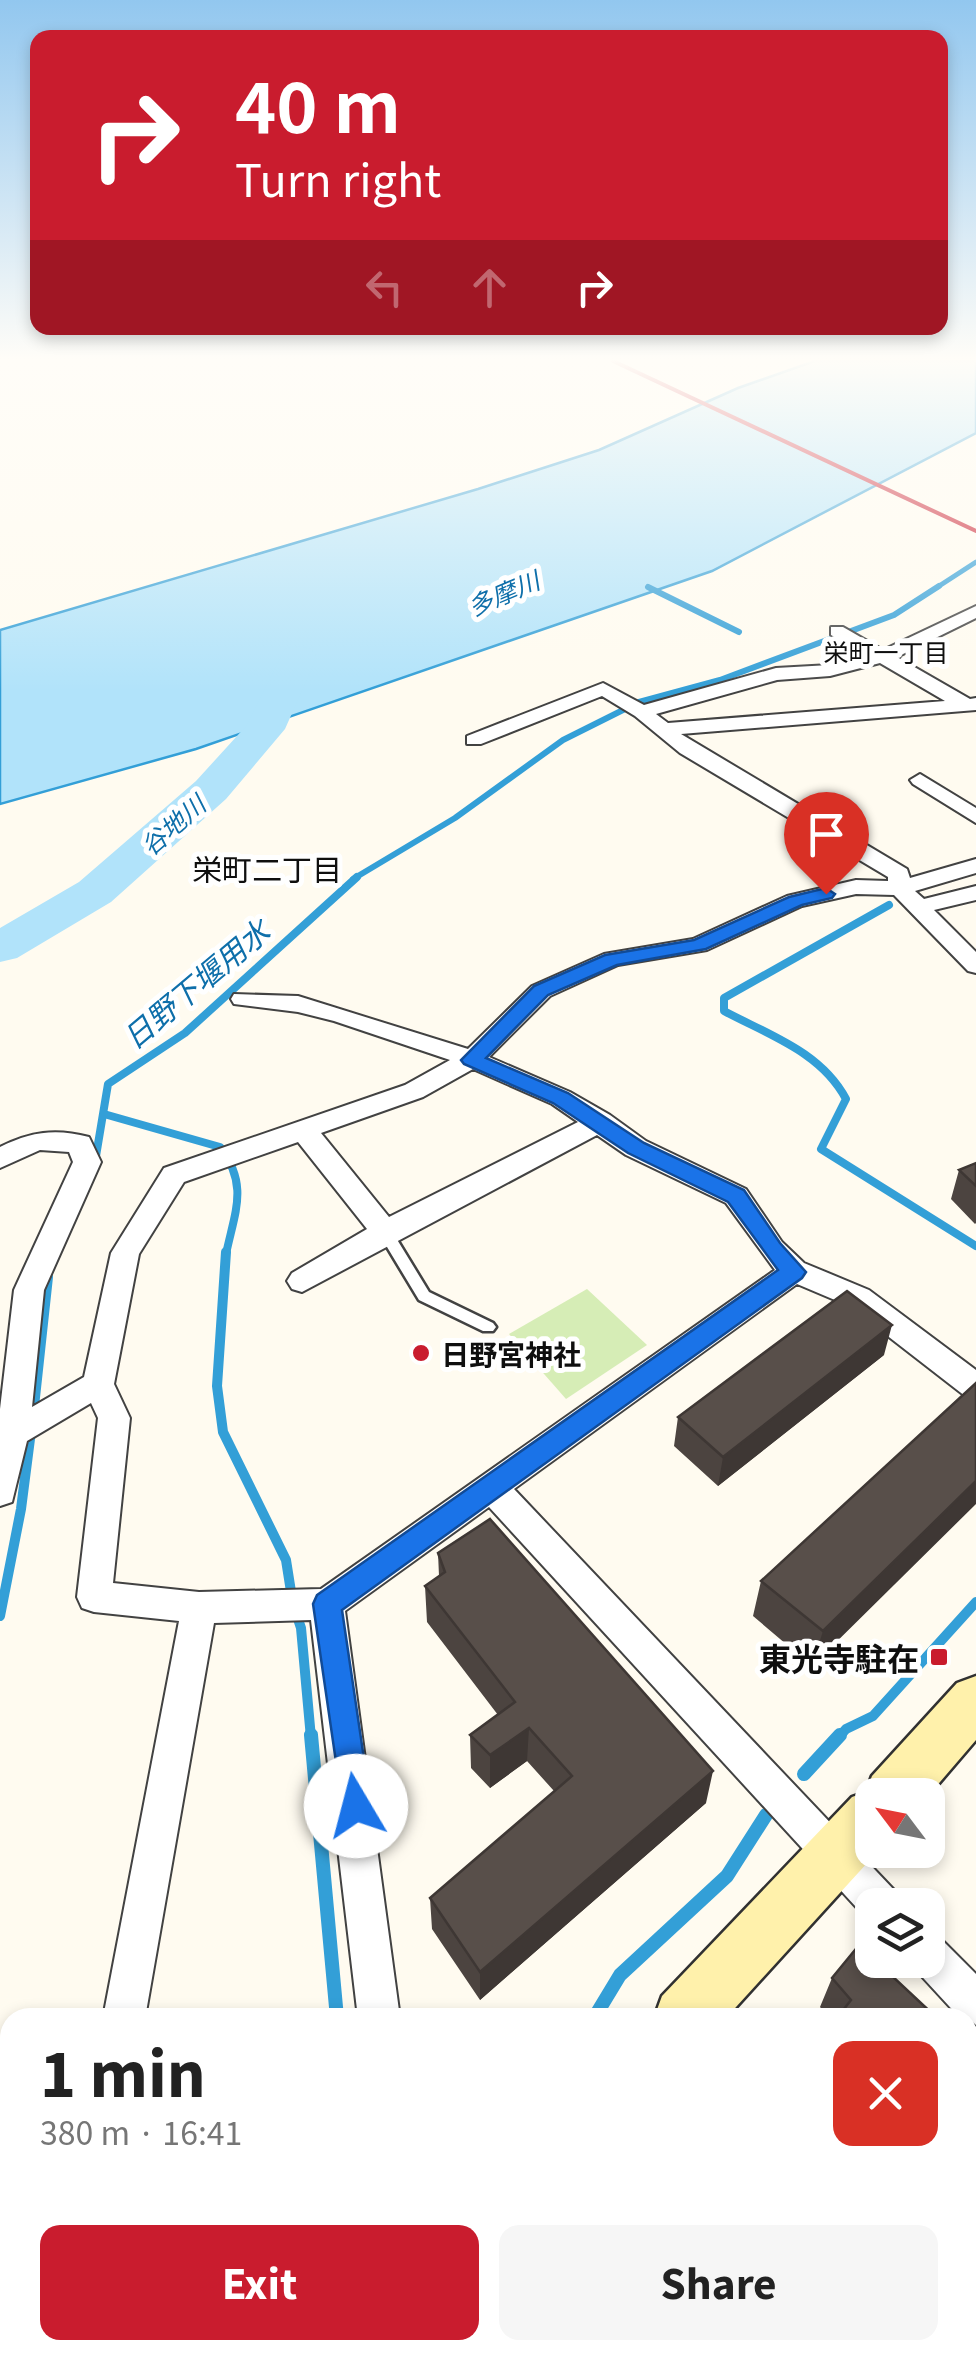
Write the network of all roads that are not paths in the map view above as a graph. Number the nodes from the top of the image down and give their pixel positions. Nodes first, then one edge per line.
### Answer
1 (975, 612) edge
2 (842, 634) dead end
3 (884, 658) junction
4 (971, 704) edge
5 (634, 708) junction
6 (660, 730) junction
7 (474, 740) dead end
8 (920, 780) dead end
9 (976, 817) edge
10 (976, 866) edge
11 (900, 888) junction
12 (976, 893) edge
13 (919, 907) junction
14 (976, 966) edge
15 (243, 999) dead end
16 (472, 1060) junction
17 (601, 1122) junction
18 (303, 1130) junction
19 (0, 1158) edge
20 (385, 1232) junction
21 (794, 1272) junction
22 (302, 1281) dead end
23 (488, 1327) dead end
24 (976, 1386) edge
25 (92, 1388) junction
26 (11, 1434) edge
27 (493, 1489) junction
28 (0, 1492) edge
29 (306, 1605) junction
30 (199, 1608) junction
31 (976, 1701) edge
32 (907, 1778) edge
33 (854, 1838) edge
34 (874, 1888) edge
35 (945, 1972) edge
36 (976, 2004) edge
37 (133, 2008) edge
38 (378, 2008) edge
39 (693, 2008) edge

1 - 3 street
2 - 3 street
3 - 4 street
3 - 5 street
4 - 6 street
5 - 6 street
5 - 7 street
6 - 11 street
8 - 9 street
10 - 11 street
11 - 13 street
11 - 16 street
12 - 13 street
13 - 14 street
15 - 16 street
16 - 17 street
16 - 18 street
17 - 20 street
17 - 21 street
18 - 20 street
18 - 25 street
19 - 26 street
20 - 22 street
20 - 23 lane
21 - 24 street
21 - 27 street
25 - 26 street
25 - 30 street
26 - 28 street
27 - 29 street
27 - 33 street
29 - 30 street
29 - 38 street
30 - 37 street
31 - 32 main road
33 - 34 street
33 - 39 main road
35 - 36 street

